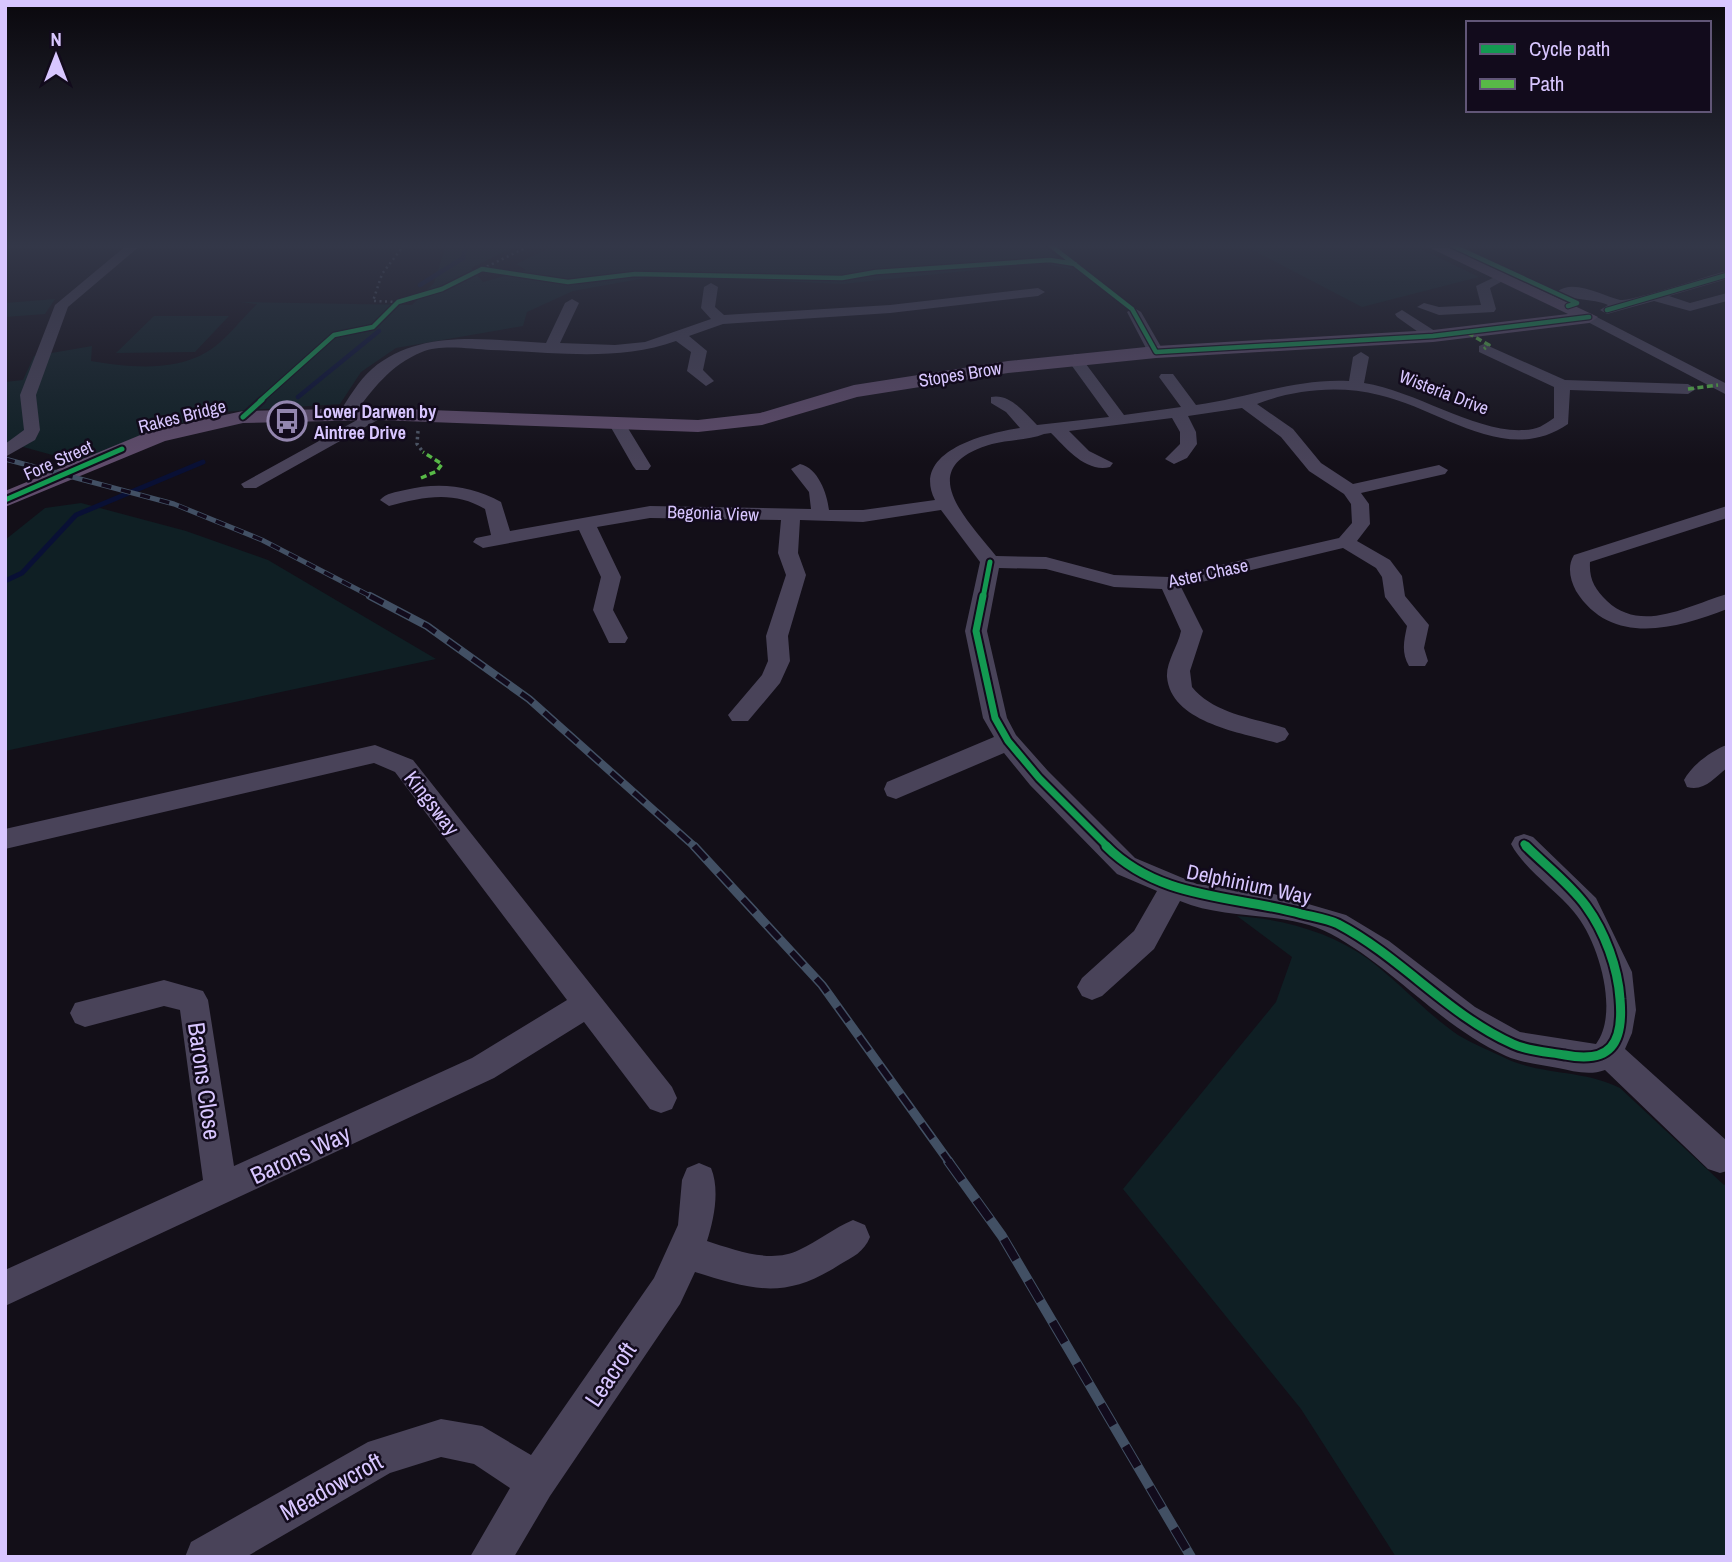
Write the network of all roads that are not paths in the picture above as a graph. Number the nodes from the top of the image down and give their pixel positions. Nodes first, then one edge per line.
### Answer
1 (57, 318) edge
2 (565, 318) edge
3 (753, 318) edge
4 (1137, 318) edge
5 (1407, 318) edge
6 (1558, 318) edge
7 (1617, 318) edge
8 (721, 320) joint
9 (678, 335) junction
10 (1433, 336) junction
11 (551, 347) junction
12 (1484, 349) dead end
13 (1156, 352) junction
14 (1361, 357) dead end
15 (1075, 359) junction
16 (1167, 377) dead end
17 (706, 381) dead end
18 (1562, 385) junction
19 (1356, 386) junction
20 (1724, 386) edge
21 (1680, 393) dead end
22 (997, 400) dead end
23 (1245, 403) junction
24 (1185, 413) junction
25 (346, 414) junction
26 (377, 414) junction
27 (1120, 421) junction
28 (617, 424) junction
29 (1057, 429) junction
30 (1034, 432) junction
31 (122, 449) joint
32 (5, 452) edge
33 (1174, 459) dead end
34 (1104, 463) dead end
35 (642, 466) dead end
36 (800, 469) dead end
37 (1439, 470) dead end
38 (250, 484) dead end
39 (1350, 490) junction
40 (389, 499) dead end
41 (5, 500) edge
42 (944, 504) junction
43 (1727, 512) edge
44 (790, 516) junction
45 (821, 516) junction
46 (586, 524) junction
47 (1346, 542) junction
48 (990, 562) junction
49 (1168, 583) junction
50 (1727, 601) edge
51 (617, 638) dead end
52 (1417, 661) dead end
53 (740, 715) dead end
54 (1277, 734) dead end
55 (1008, 741) junction
56 (1727, 754) edge
57 (1696, 780) dead end
58 (897, 789) dead end
59 (5, 839) edge
60 (1524, 844) dead end
61 (1174, 886) junction
62 (1092, 987) dead end
63 (586, 1004) junction
64 (85, 1013) dead end
65 (1608, 1053) junction
66 (661, 1098) dead end
67 (1720, 1157) dead end
68 (699, 1180) dead end
69 (221, 1190) junction
70 (853, 1237) dead end
71 (686, 1252) junction
72 (5, 1288) edge
73 (536, 1482) junction
74 (244, 1546) edge
75 (206, 1557) edge
76 (491, 1557) edge

1 - 32 street
2 - 11 street
3 - 8 street
4 - 13 street
5 - 10 street
6 - 10 main road, Stopes Brow
7 - 20 street
8 - 9 street
9 - 11 street
9 - 17 street
10 - 13 main road, Stopes Brow
11 - 25 street
12 - 18 street
13 - 15 main road, Stopes Brow
14 - 19 street
15 - 27 street
15 - 28 main road, Stopes Brow
16 - 24 street
18 - 19 street, Wisteria Drive
18 - 21 street
19 - 23 street, Wisteria Drive
22 - 30 street
23 - 24 street
23 - 39 street
24 - 27 street
24 - 33 street
25 - 26 main road, Rakes Bridge
25 - 31 main road, Rakes Bridge
26 - 28 main road, Stopes Brow
26 - 38 street
27 - 29 street
28 - 35 street
29 - 30 street
29 - 34 street
30 - 42 street
31 - 41 main road, Fore Street
36 - 45 street
37 - 39 street
39 - 47 street
40 - 46 street, Begonia View
42 - 45 street, Begonia View
42 - 48 street
43 - 50 street
44 - 45 street, Begonia View
44 - 46 street, Begonia View
44 - 53 street
46 - 51 street
47 - 49 street, Aster Chase
47 - 52 street
48 - 49 street, Aster Chase
48 - 55 street, Delphinium Way
49 - 54 street
55 - 58 street
55 - 61 street, Delphinium Way
56 - 57 street
59 - 63 street, Kingsway
60 - 65 street
61 - 62 street, Delphinium Way
61 - 65 street, Delphinium Way
63 - 66 street, Kingsway
63 - 69 street, Barons Way
64 - 69 street, Barons Close
65 - 67 street
68 - 71 street, Leacroft
69 - 72 street, Barons Way
70 - 71 street
71 - 73 street, Leacroft
73 - 74 street, Meadowcroft
73 - 76 street, Leacroft
74 - 75 street, Meadowcroft

